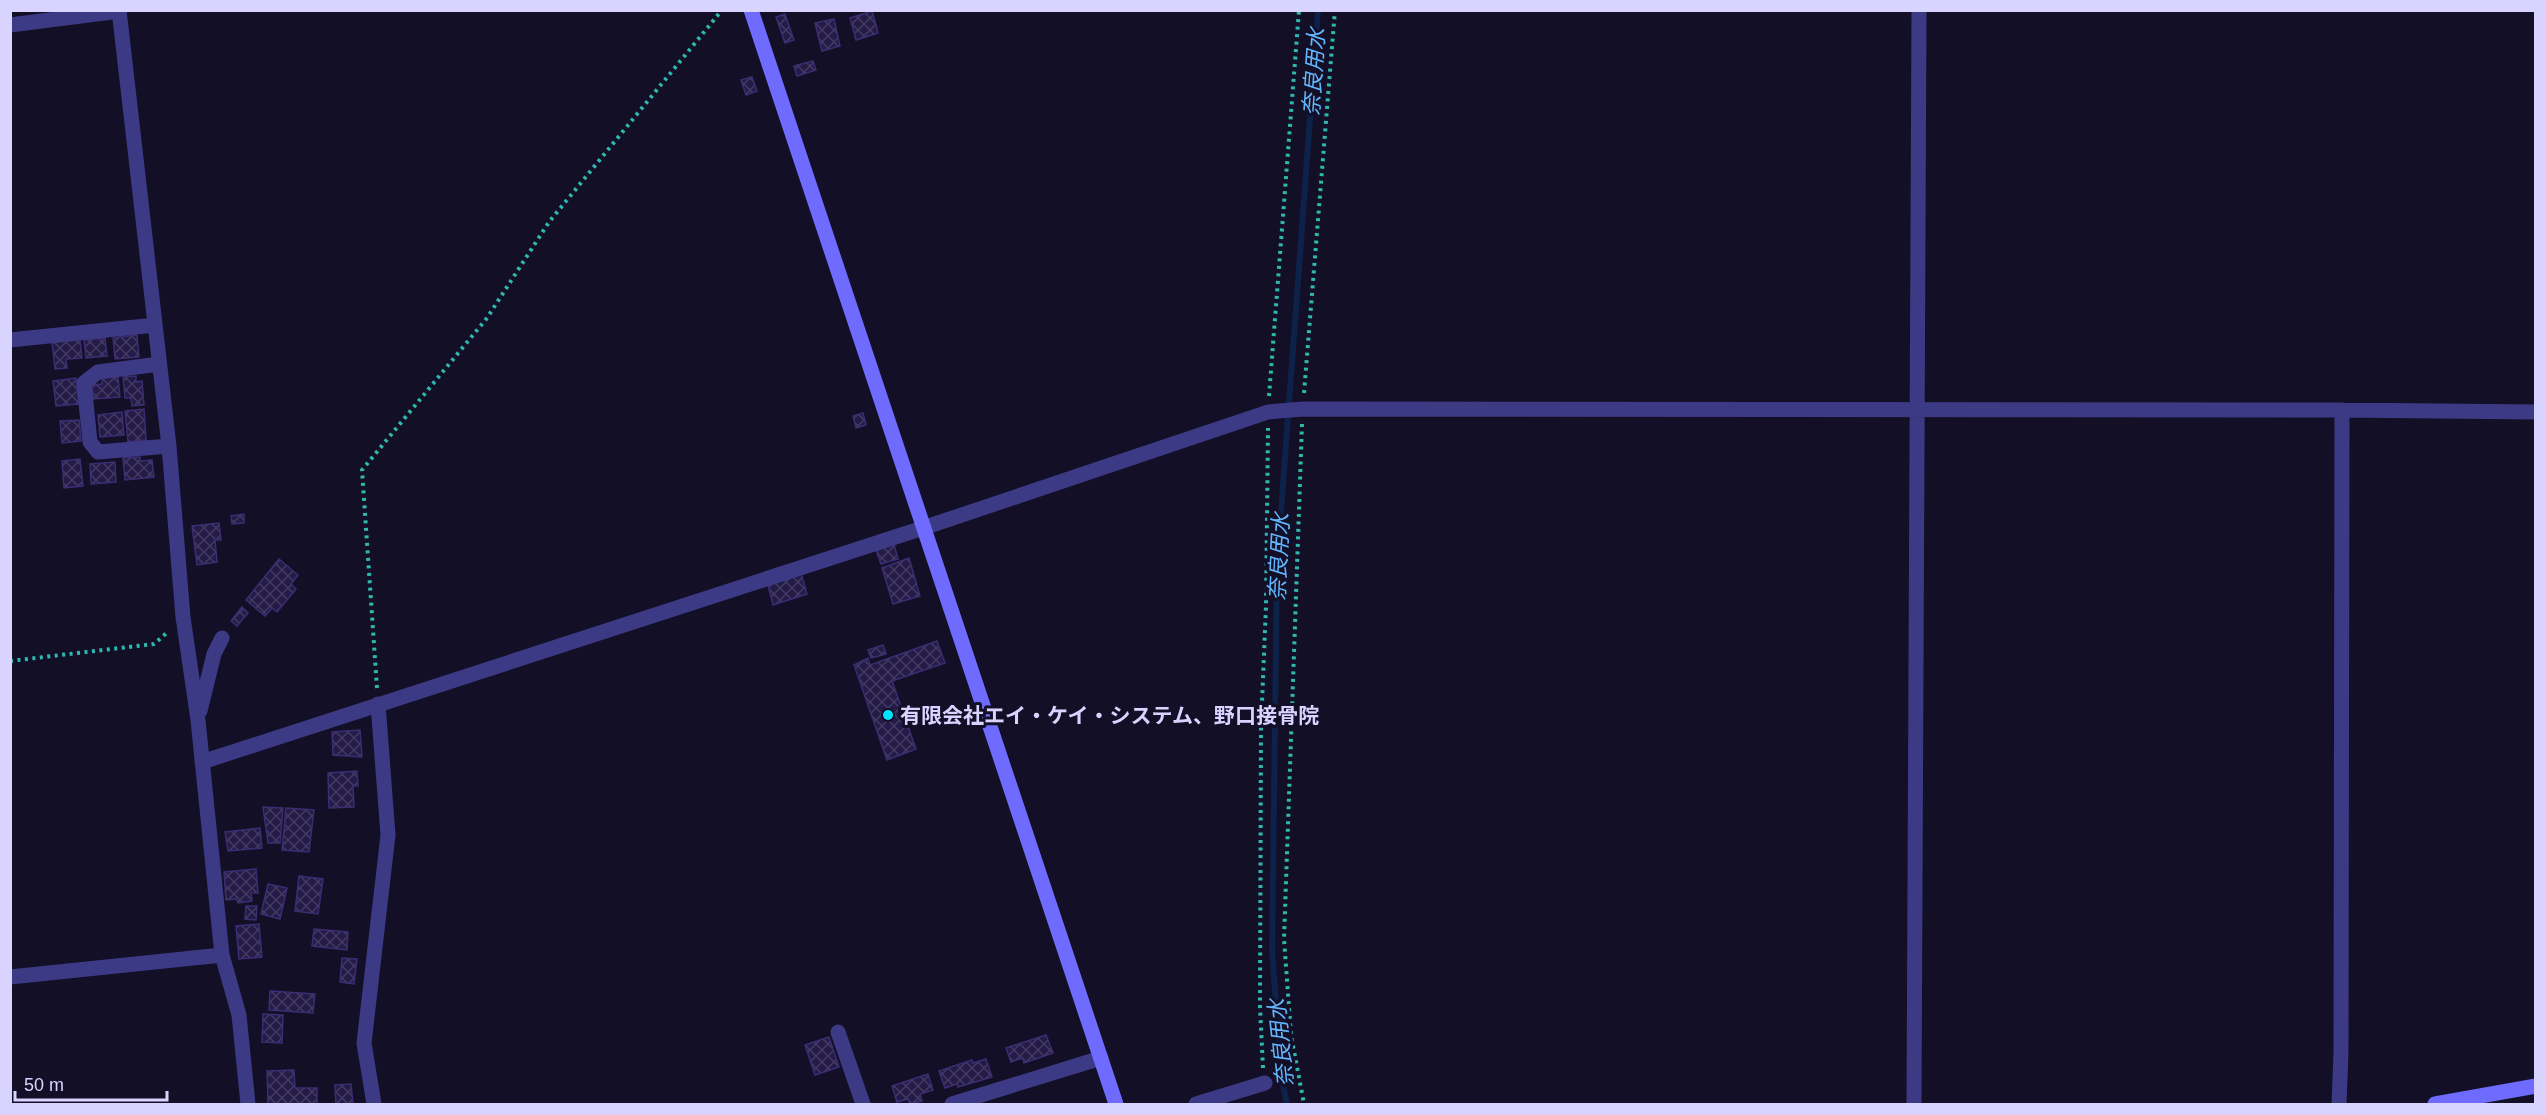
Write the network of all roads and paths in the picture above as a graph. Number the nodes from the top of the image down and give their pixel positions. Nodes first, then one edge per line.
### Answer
1 (722, 10) edge
2 (751, 10) edge
3 (1299, 10) edge
4 (1335, 10) edge
5 (1919, 10) edge
6 (119, 11) edge
7 (10, 25) edge
8 (155, 325) junction
9 (10, 340) edge
10 (159, 364) junction
11 (1303, 409) junction
12 (1918, 410) junction
13 (2343, 410) junction
14 (1268, 412) junction
15 (2535, 412) edge
16 (169, 446) junction
17 (922, 528) junction
18 (183, 617) junction
19 (222, 638) dead end
20 (10, 661) edge
21 (378, 704) junction
22 (198, 720) junction
23 (202, 762) junction
24 (222, 955) junction
25 (10, 977) edge
26 (838, 1032) dead end
27 (1101, 1058) junction
28 (1264, 1083) joint
29 (2535, 1086) edge
30 (248, 1104) edge
31 (374, 1104) edge
32 (863, 1104) edge
33 (952, 1104) edge
34 (1116, 1104) edge
35 (1196, 1104) edge
36 (1304, 1104) edge
37 (1914, 1104) edge
38 (2339, 1104) edge
39 (2435, 1104) edge

1 - 21 path
2 - 17 street
3 - 14 path
4 - 11 path
5 - 12 street
6 - 7 street
6 - 8 street
8 - 9 street
8 - 10 street
10 - 16 street
10 - 16 street
11 - 12 street
11 - 14 street
11 - 36 path
12 - 13 street
12 - 37 street
13 - 15 street
13 - 38 street
14 - 17 street
14 - 28 path
16 - 18 street
17 - 21 street
17 - 27 street
18 - 20 path
18 - 22 street
19 - 22 street
21 - 23 street
21 - 31 street
22 - 23 street
23 - 24 street
24 - 25 street
24 - 30 street
26 - 32 street
27 - 33 street
27 - 34 street
28 - 35 street
29 - 39 street

